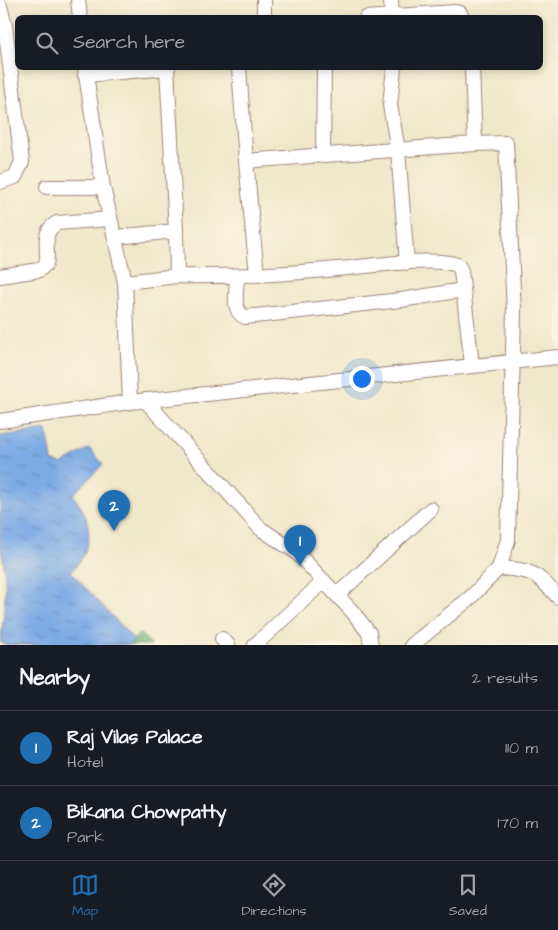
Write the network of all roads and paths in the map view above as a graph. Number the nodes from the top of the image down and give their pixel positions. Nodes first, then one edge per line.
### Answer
1 (78, 0) edge
2 (264, 0) edge
3 (391, 0) edge
4 (0, 6) edge
5 (80, 15) edge
6 (264, 15) edge
7 (392, 15) edge
8 (417, 15) edge
9 (461, 15) edge
10 (112, 70) edge
11 (167, 70) edge
12 (239, 70) edge
13 (324, 70) edge
14 (394, 70) edge
15 (472, 70) edge
16 (85, 71) edge
17 (475, 144) junction
18 (398, 150) junction
19 (323, 155) junction
20 (246, 161) junction
21 (0, 182) edge
22 (47, 187) dead end
23 (103, 187) junction
24 (110, 219) junction
25 (176, 231) junction
26 (116, 236) junction
27 (407, 263) junction
28 (256, 275) junction
29 (0, 276) edge
30 (178, 276) junction
31 (237, 277) junction
32 (126, 282) junction
33 (463, 290) junction
34 (558, 357) edge
35 (512, 361) junction
36 (472, 365) junction
37 (145, 400) junction
38 (130, 402) junction
39 (0, 421) edge
40 (431, 509) dead end
41 (499, 568) junction
42 (324, 581) junction
43 (337, 595) junction
44 (558, 597) edge
45 (254, 645) edge
46 (371, 645) edge
47 (412, 645) edge

1 - 5 street
2 - 6 street
3 - 7 street
4 - 21 street
8 - 9 street
10 - 16 street
11 - 25 street
12 - 20 street
13 - 19 street
14 - 18 street
15 - 17 street
16 - 23 street
17 - 18 street
17 - 35 street
18 - 19 street
18 - 27 street
19 - 20 street
20 - 28 street
22 - 23 street
23 - 24 street
24 - 26 street
24 - 29 street
25 - 26 street
25 - 30 street
26 - 32 street
27 - 28 street
27 - 33 street
28 - 31 street
30 - 31 street
30 - 32 street
31 - 33 street
32 - 38 street
33 - 36 street
34 - 35 street
35 - 36 street
35 - 41 street
36 - 37 street
37 - 38 street
37 - 42 street
38 - 39 street
40 - 43 street
41 - 44 street
41 - 47 street
42 - 43 street
42 - 45 street
43 - 46 street

